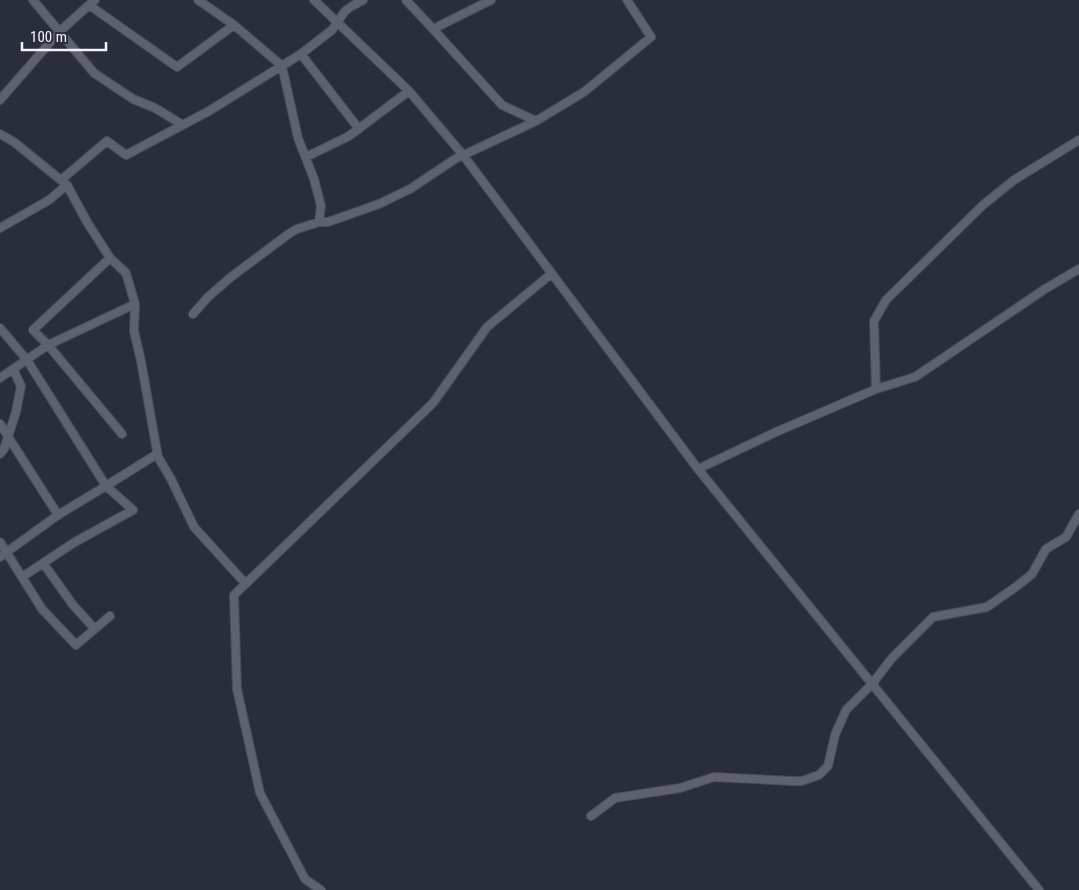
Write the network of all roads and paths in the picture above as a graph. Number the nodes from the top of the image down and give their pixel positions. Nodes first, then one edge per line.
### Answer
1 (33, 0) edge
2 (198, 0) edge
3 (314, 0) edge
4 (363, 0) edge
5 (406, 0) edge
6 (491, 0) edge
7 (627, 0) edge
8 (92, 2) edge
9 (337, 24) junction
10 (234, 25) junction
11 (434, 29) junction
12 (59, 32) junction
13 (301, 54) junction
14 (282, 66) junction
15 (408, 91) junction
16 (0, 100) edge
17 (536, 120) junction
18 (183, 125) junction
19 (359, 128) junction
20 (0, 134) edge
21 (1079, 140) edge
22 (463, 155) junction
23 (306, 157) junction
24 (64, 182) junction
25 (319, 222) junction
26 (0, 228) edge
27 (110, 258) junction
28 (1079, 269) edge
29 (551, 274) junction
30 (135, 304) junction
31 (193, 314) dead end
32 (0, 328) edge
33 (48, 345) junction
34 (26, 360) junction
35 (13, 369) junction
36 (0, 378) edge
37 (876, 389) junction
38 (0, 424) edge
39 (122, 434) dead end
40 (8, 436) junction
41 (0, 454) edge
42 (158, 454) junction
43 (698, 469) junction
44 (106, 486) junction
45 (1079, 514) edge
46 (58, 515) junction
47 (0, 542) edge
48 (3, 555) edge
49 (43, 563) junction
50 (22, 577) junction
51 (245, 583) junction
52 (110, 616) dead end
53 (94, 628) junction
54 (872, 684) junction
55 (591, 816) dead end
56 (321, 890) edge
57 (1039, 890) edge

1 - 12 street
2 - 10 street
3 - 9 street
4 - 9 street
5 - 11 street
6 - 11 street
7 - 17 street
8 - 10 street
8 - 12 street
9 - 13 street
9 - 15 street
10 - 14 street
11 - 17 street
12 - 16 street
12 - 18 street
13 - 14 street
13 - 19 street
14 - 18 street
14 - 23 street
15 - 19 street
15 - 22 street
17 - 22 street
18 - 24 street
19 - 23 street
20 - 24 street
21 - 37 street
22 - 25 street
22 - 29 street
23 - 25 street
24 - 26 street
24 - 27 street
25 - 31 street
27 - 30 street
27 - 33 street
28 - 37 street
29 - 43 street
29 - 51 street
30 - 33 street
30 - 42 street
32 - 34 street
33 - 34 street
33 - 39 street
34 - 35 street
34 - 44 street
35 - 36 street
35 - 40 street
37 - 43 street
38 - 40 street
40 - 41 street
40 - 46 street
42 - 44 street
42 - 51 street
43 - 54 street
44 - 46 street
44 - 49 street
45 - 54 street
46 - 48 street
47 - 48 street
48 - 50 street
49 - 50 street
49 - 53 street
50 - 53 street
51 - 56 street
52 - 53 street
54 - 55 street
54 - 57 street

